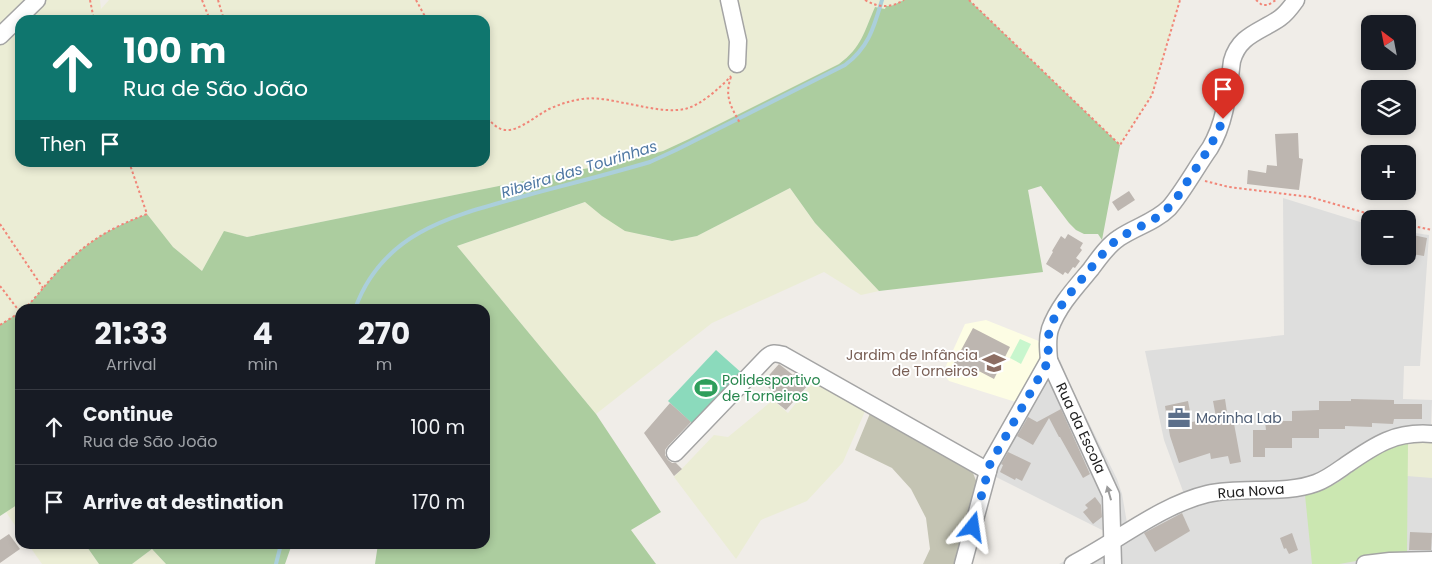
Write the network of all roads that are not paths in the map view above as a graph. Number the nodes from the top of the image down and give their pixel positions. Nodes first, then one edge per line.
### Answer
1 (37, 0) edge
2 (729, 0) edge
3 (1296, 0) edge
4 (22, 15) edge
5 (15, 21) edge
6 (0, 36) edge
7 (737, 64) dead end
8 (1049, 360) junction
9 (1432, 434) edge
10 (675, 454) dead end
11 (988, 471) junction
12 (1113, 541) junction
13 (1432, 560) edge
14 (1390, 563) edge
15 (963, 564) edge
16 (1073, 564) edge
17 (1113, 564) edge
18 (1365, 564) edge

1 - 4 street
2 - 7 street
3 - 8 street
5 - 6 street
8 - 11 street, Rua da Escola
12 -> 8 street, Rua da Escola
9 - 12 street, Rua Nova
10 - 11 street
11 - 15 street, Rua da Escola
12 - 16 street, Rua Nova
12 - 17 street, Rua da Escola
13 - 14 street
14 - 18 street

